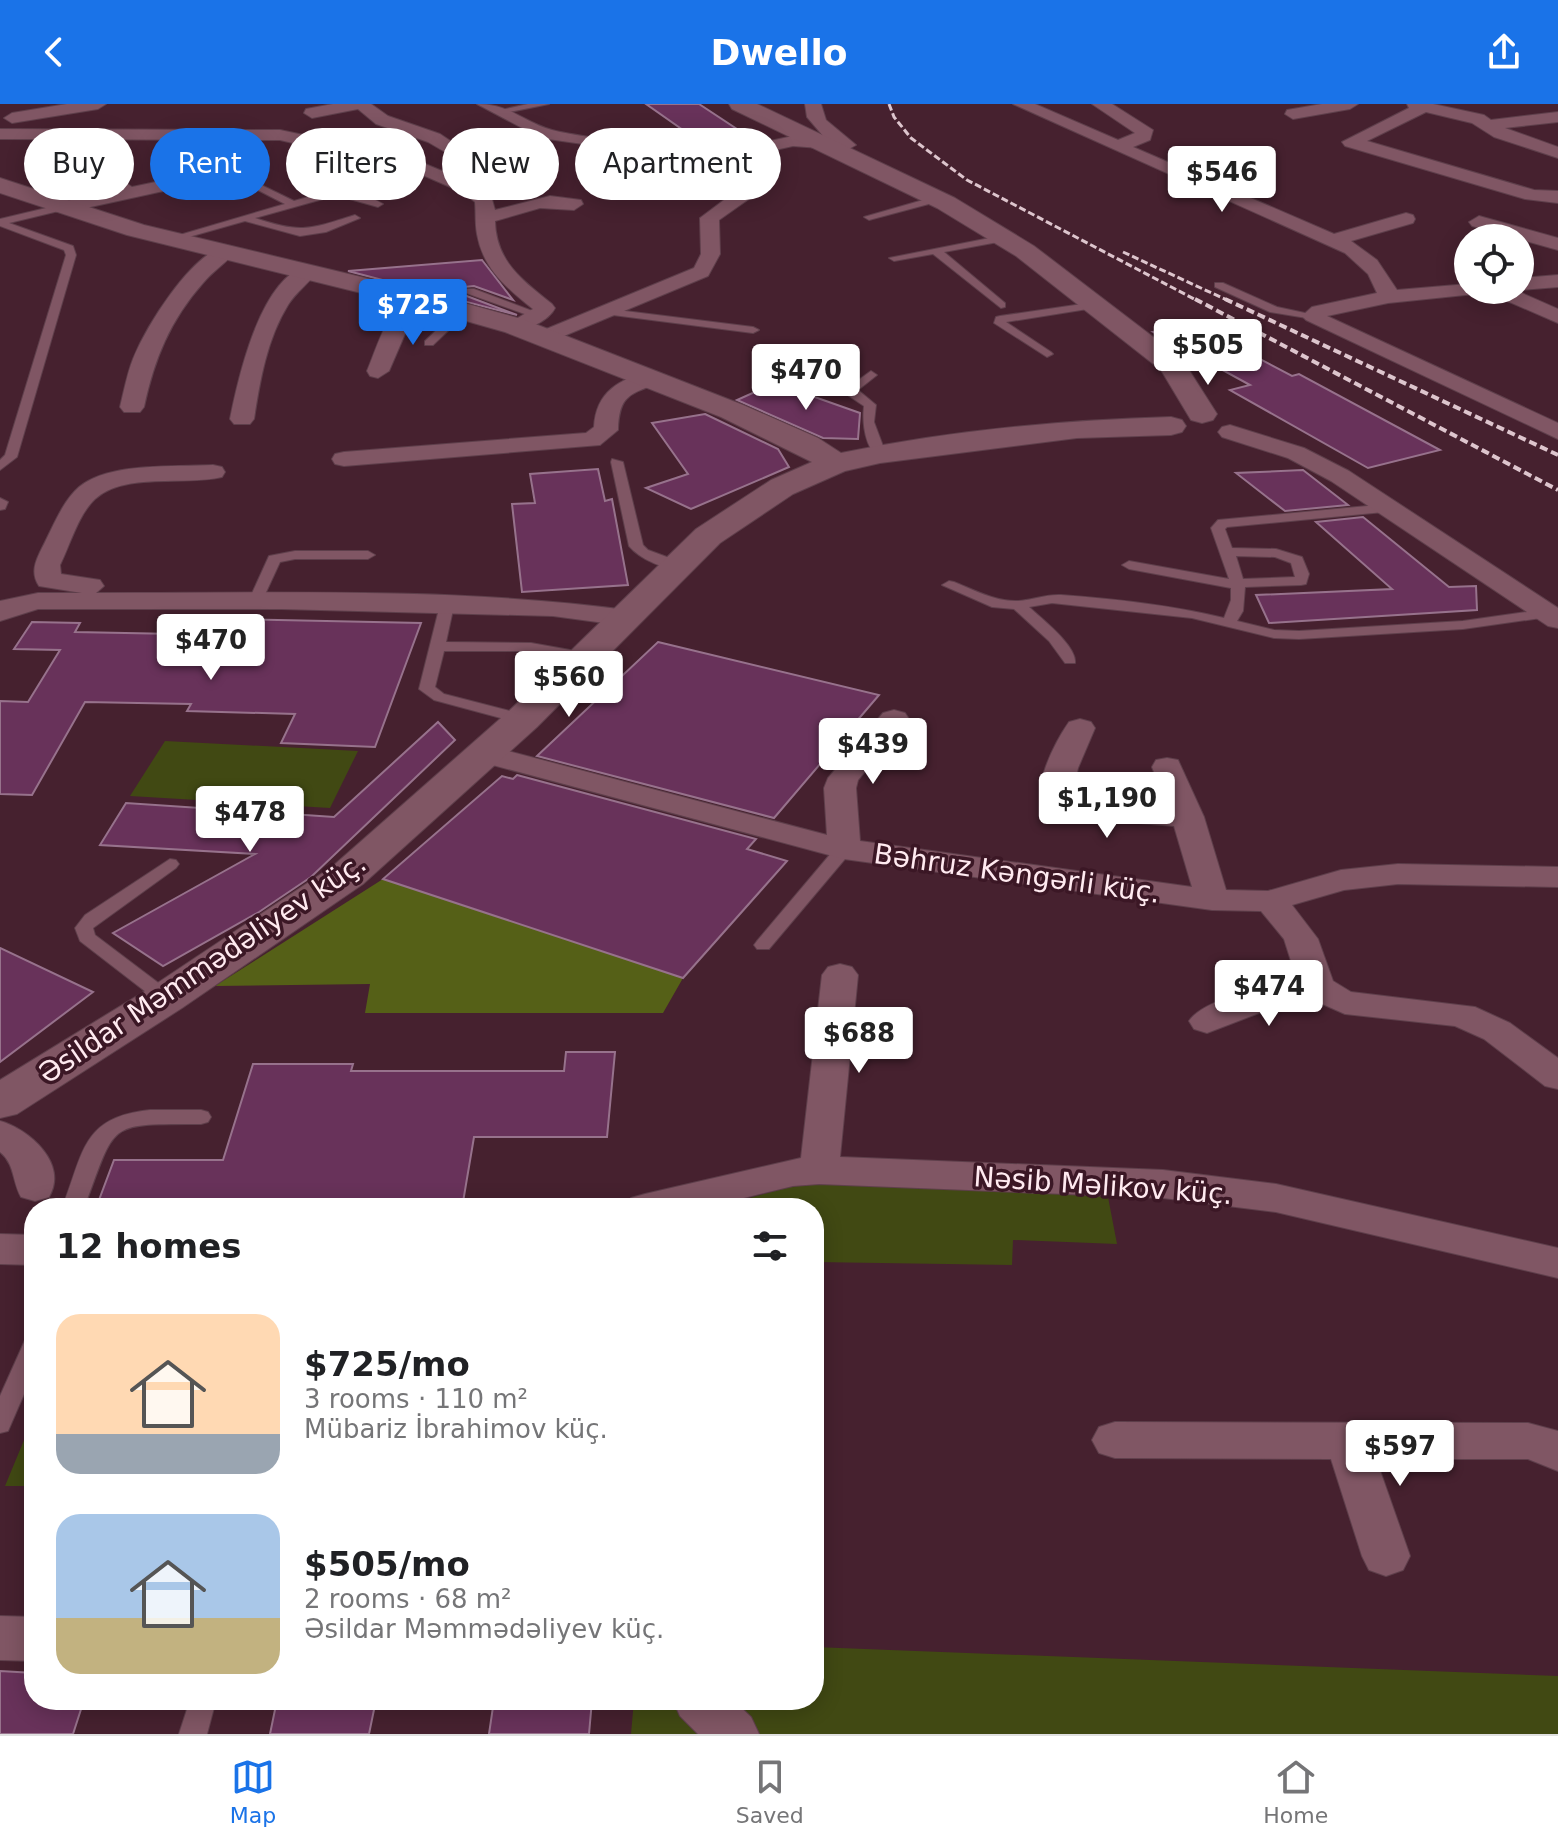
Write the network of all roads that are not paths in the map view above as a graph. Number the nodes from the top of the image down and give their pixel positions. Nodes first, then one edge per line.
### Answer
1 (98, 104) edge
2 (360, 104) edge
3 (545, 104) edge
4 (740, 104) edge
5 (813, 104) edge
6 (1021, 104) edge
7 (1100, 104) edge
8 (1350, 104) edge
9 (1419, 106) edge
10 (492, 108) edge
11 (312, 113) dead end
12 (1293, 114) dead end
13 (0, 120) edge
14 (1552, 121) edge
15 (1490, 125) junction
16 (539, 128) edge
17 (134, 133) edge
18 (0, 134) edge
19 (24, 134) edge
20 (286, 136) edge
21 (811, 140) junction
22 (442, 143) edge
23 (844, 143) junction
24 (781, 145) edge
25 (1119, 146) junction
26 (1558, 153) edge
27 (426, 170) edge
28 (886, 175) junction
29 (0, 185) edge
30 (270, 192) edge
31 (1558, 197) edge
32 (937, 199) junction
33 (93, 200) edge
34 (735, 200) edge
35 (293, 204) junction
36 (378, 204) dead end
37 (574, 204) dead end
38 (63, 207) junction
39 (487, 217) junction
40 (869, 217) dead end
41 (245, 218) junction
42 (355, 218) dead end
43 (1406, 219) dead end
44 (1479, 222) dead end
45 (0, 223) edge
46 (1005, 238) junction
47 (171, 239) junction
48 (1335, 240) junction
49 (1558, 244) edge
50 (936, 251) junction
51 (225, 252) junction
52 (894, 258) dead end
53 (307, 272) junction
54 (1558, 281) edge
55 (1534, 283) edge
56 (1219, 285) dead end
57 (1454, 291) edge
58 (1388, 297) junction
59 (419, 299) junction
60 (472, 302) junction
61 (1529, 304) edge
62 (1001, 305) dead end
63 (1096, 305) junction
64 (609, 312) junction
65 (1313, 316) junction
66 (1558, 317) edge
67 (533, 326) junction
68 (753, 330) dead end
69 (429, 343) dead end
70 (1047, 354) dead end
71 (378, 371) dead end
72 (871, 375) dead end
73 (651, 378) junction
74 (1558, 405) edge
75 (132, 407) dead end
76 (1519, 414) junction
77 (242, 419) dead end
78 (1187, 420) junction
79 (1230, 432) joint
80 (1558, 432) edge
81 (880, 454) junction
82 (344, 459) dead end
83 (617, 462) dead end
84 (836, 463) junction
85 (0, 466) edge
86 (213, 472) dead end
87 (1389, 508) junction
88 (1226, 552) junction
89 (368, 555) dead end
90 (1129, 565) dead end
91 (678, 566) junction
92 (949, 585) dead end
93 (1237, 585) junction
94 (123, 600) junction
95 (256, 600) junction
96 (447, 605) junction
97 (1018, 605) junction
98 (3, 607) edge
99 (1553, 616) edge
100 (627, 618) junction
101 (1229, 622) junction
102 (437, 646) junction
103 (587, 658) junction
104 (1070, 660) dead end
105 (523, 719) junction
106 (894, 719) dead end
107 (1080, 728) dead end
108 (485, 754) junction
109 (1167, 767) dead end
110 (1188, 817) junction
111 (844, 849) junction
112 (170, 864) dead end
113 (1558, 877) edge
114 (1212, 900) junction
115 (1270, 901) junction
116 (763, 945) dead end
117 (840, 975) dead end
118 (1316, 987) junction
119 (166, 998) junction
120 (1207, 1021) dead end
121 (1558, 1077) edge
122 (0, 1102) edge
123 (201, 1117) dead end
124 (0, 1134) edge
125 (819, 1170) junction
126 (35, 1187) dead end
127 (77, 1198) edge
128 (686, 1198) edge
129 (0, 1249) edge
130 (24, 1250) edge
131 (1558, 1263) edge
132 (24, 1368) edge
133 (0, 1424) edge
134 (1115, 1440) dead end
135 (1348, 1442) junction
136 (1558, 1453) edge
137 (1386, 1556) dead end
138 (0, 1638) edge
139 (24, 1639) edge
140 (200, 1710) edge
141 (708, 1710) edge
142 (193, 1734) edge
143 (733, 1734) edge

1 - 13 street
2 - 11 street
2 - 22 street
3 - 10 lane
4 - 21 street
5 - 23 street
6 - 25 street
7 - 25 street
8 - 12 street
9 - 15 street
9 - 31 street
10 - 16 street
14 - 15 street
15 - 26 street
17 - 20 street
18 - 19 street
21 - 23 street
21 - 24 street
21 - 28 street
23 - 28 street
25 - 48 street
27 - 39 street
28 - 32 street
29 - 38 street
30 - 35 lane
32 - 40 lane
32 - 46 street
33 - 38 street
34 - 64 street
35 - 36 lane
35 - 41 lane
37 - 39 street
38 - 45 lane
38 - 47 street
39 - 67 street
41 - 42 lane
41 - 47 lane
43 - 48 street
44 - 49 street
45 - 85 lane
46 - 50 lane
46 - 63 street
47 - 51 street
48 - 58 street
50 - 52 lane
50 - 62 lane
51 - 53 street
51 - 75 street
53 - 59 street
53 - 77 street
54 - 55 street
56 - 65 lane
57 - 58 street
58 - 65 street
59 - 60 street
59 - 71 street
60 - 67 street
60 - 69 lane
61 - 66 street
63 - 70 lane
63 - 78 street
64 - 67 street
64 - 68 lane
65 - 76 street
67 - 73 street
72 - 81 lane
73 - 82 street
73 - 84 street
74 - 76 street
76 - 80 street
78 - 79 street
78 - 81 street, Əsildar Məmmədəliyev küç.
79 - 87 street
81 - 84 street, Əsildar Məmmədəliyev küç.
83 - 91 lane
84 - 91 street, Əsildar Məmmədəliyev küç.
86 - 94 street
87 - 88 lane
87 - 99 street
88 - 93 lane
88 - 93 lane
89 - 95 lane
90 - 93 lane
91 - 100 street, Əsildar Məmmədəliyev küç.
92 - 97 lane
93 - 101 lane
94 - 95 street
94 - 98 street
95 - 96 street
96 - 100 street
96 - 102 lane
97 - 101 lane
97 - 104 lane
99 - 101 lane
100 - 103 street, Əsildar Məmmədəliyev küç.
102 - 103 lane
102 - 105 lane
103 - 105 street, Əsildar Məmmədəliyev küç.
105 - 108 street, Əsildar Məmmədəliyev küç.
106 - 111 street
107 - 110 street
108 - 111 street, Bəhruz Kəngərli küç.
108 - 119 street, Əsildar Məmmədəliyev küç.
109 - 110 street
110 - 114 street
111 - 114 street, Bəhruz Kəngərli küç.
111 - 116 lane
112 - 119 lane
113 - 115 street, Bəhruz Kəngərli küç.
114 - 115 street, Bəhruz Kəngərli küç.
115 - 118 street
117 - 125 street
118 - 120 street
118 - 121 street
119 - 122 street, Əsildar Məmmədəliyev küç.
123 - 127 lane
124 - 126 street
125 - 128 street, Nəsib Məlikov küç.
125 - 131 street, Nəsib Məlikov küç.
129 - 130 street
132 - 133 lane
134 - 135 street
135 - 136 street
135 - 137 street
138 - 139 street
140 - 142 lane
141 - 143 street

